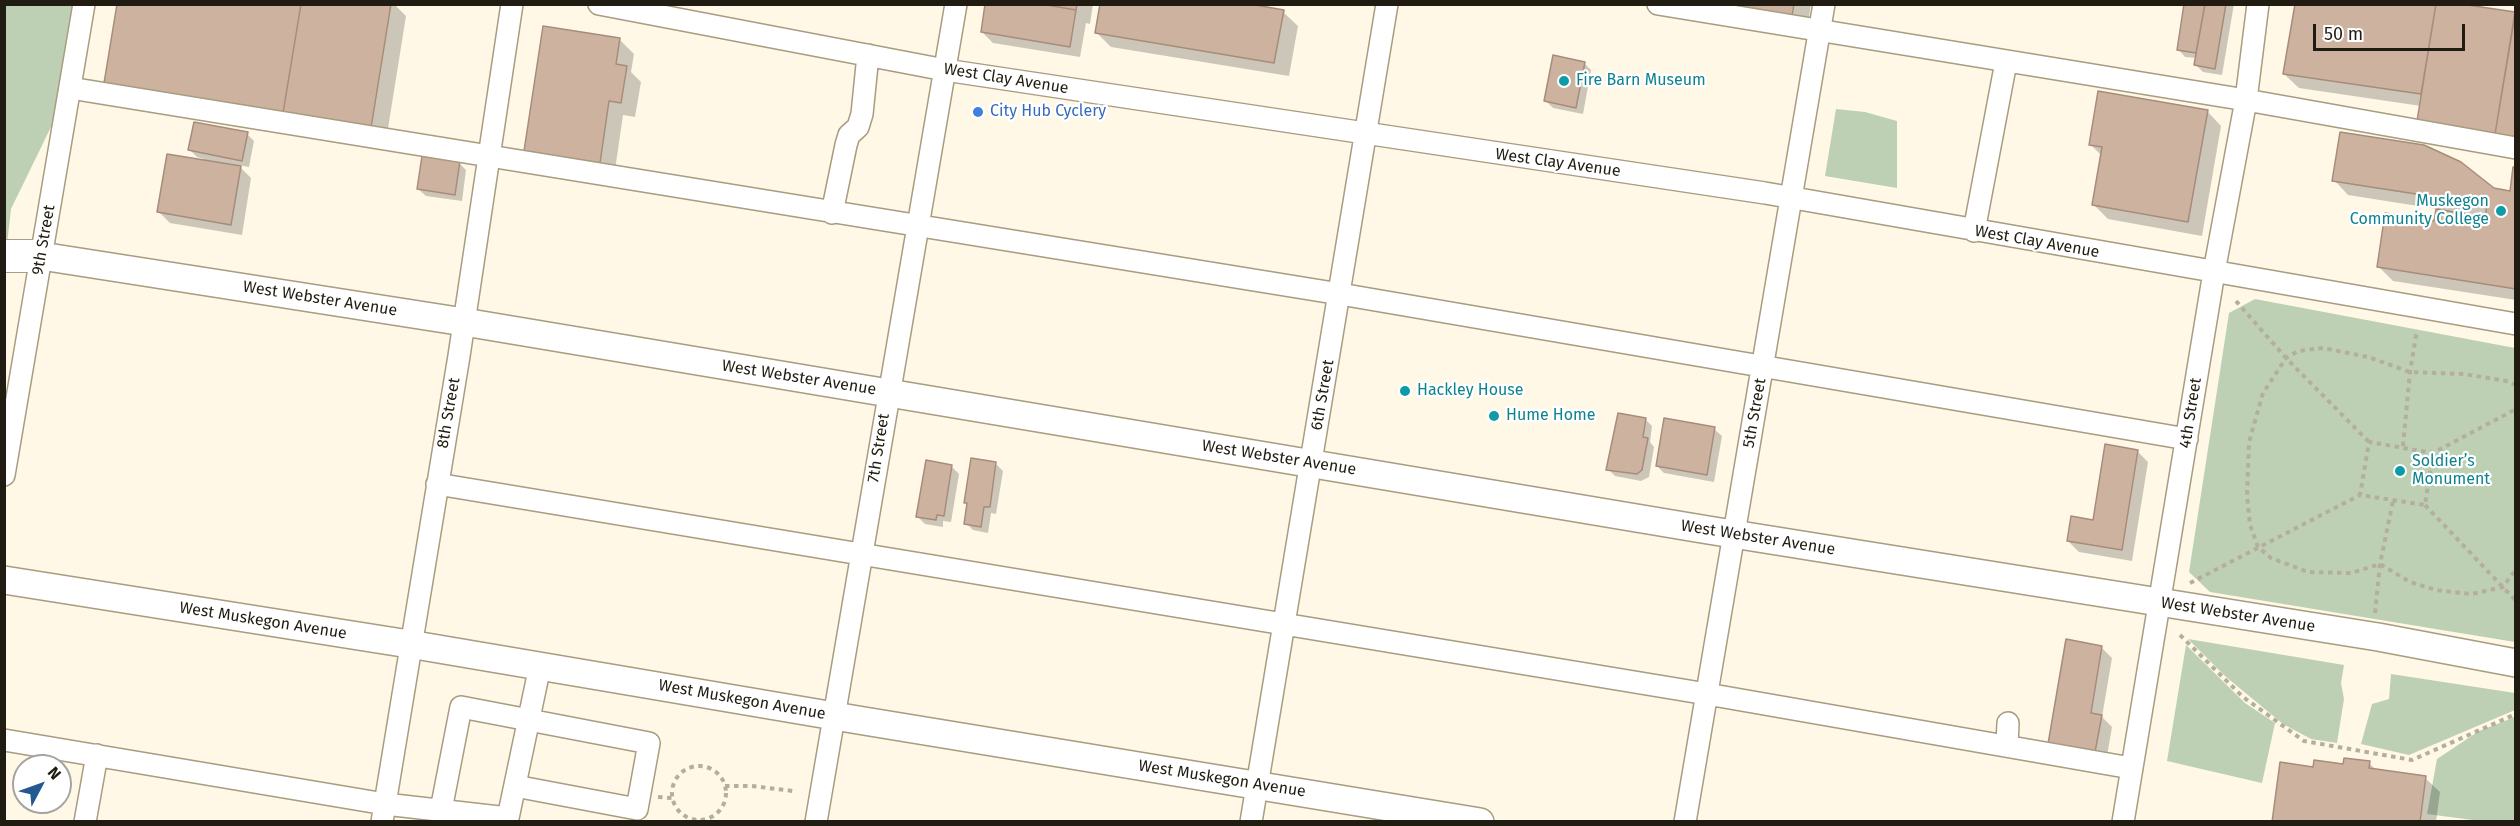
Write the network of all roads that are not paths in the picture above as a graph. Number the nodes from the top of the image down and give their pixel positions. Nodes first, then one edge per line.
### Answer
1 (84, 4) edge
2 (512, 4) edge
3 (599, 4) edge
4 (956, 4) edge
5 (1387, 4) edge
6 (1658, 4) edge
7 (1824, 4) edge
8 (2258, 4) edge
9 (1819, 31) junction
10 (868, 55) junction
11 (2006, 62) junction
12 (945, 70) junction
13 (70, 88) junction
14 (2246, 100) junction
15 (1363, 135) junction
16 (2516, 148) edge
17 (489, 156) junction
18 (1792, 197) junction
19 (832, 213) junction
20 (917, 226) junction
21 (1974, 231) junction
22 (4, 256) edge
23 (41, 256) junction
24 (2214, 272) junction
25 (1340, 294) junction
26 (464, 322) junction
27 (2516, 324) edge
28 (1764, 366) junction
29 (888, 393) junction
30 (2187, 439) junction
31 (1311, 463) junction
32 (4, 475) edge
33 (437, 484) junction
34 (1734, 534) junction
35 (861, 554) junction
36 (4, 580) edge
37 (2158, 603) junction
38 (1284, 625) junction
39 (409, 644) junction
40 (2516, 663) edge
41 (540, 666) junction
42 (1707, 694) junction
43 (833, 716) junction
44 (529, 720) junction
45 (2007, 723) dead end
46 (4, 740) edge
47 (2007, 745) junction
48 (97, 755) junction
49 (2132, 768) junction
50 (1258, 784) junction
51 (515, 786) junction
52 (441, 810) junction
53 (383, 813) edge
54 (85, 822) edge
55 (816, 822) edge
56 (1251, 822) edge
57 (1480, 822) edge
58 (1685, 822) edge
59 (2123, 822) edge

1 - 13 street, 9th Street
2 - 17 street, 8th Street
3 - 10 street, West Clay Avenue
4 - 12 street, 7th Street
5 - 15 street, 6th Street
6 - 9 street
7 - 9 street, 5th Street
8 - 14 street, 4th Street
9 - 11 street
9 - 18 street, 5th Street
10 - 12 street, West Clay Avenue
10 - 19 street
11 - 14 street
11 - 21 street
12 - 15 street, West Clay Avenue
12 - 20 street, 7th Street
13 - 17 street
13 - 23 street, 9th Street
14 - 16 street
14 - 24 street, 4th Street
15 - 18 street, West Clay Avenue
15 - 25 street, 6th Street
17 - 19 street
17 - 26 street, 8th Street
18 - 21 street, West Clay Avenue
18 - 28 street, 5th Street
19 - 20 street
20 - 25 street
20 - 29 street, 7th Street
21 - 24 street, West Clay Avenue
22 - 23 highway
23 - 26 main road, West Webster Avenue
23 - 32 street, 9th Street
24 - 27 street, West Clay Avenue
24 - 30 street, 4th Street
25 - 28 street
25 - 31 street, 6th Street
26 - 29 main road, West Webster Avenue
26 - 33 street, 8th Street
28 - 30 street
28 - 34 street, 5th Street
29 - 31 main road, West Webster Avenue
29 - 35 street, 7th Street
30 - 37 street, 4th Street
31 - 34 main road, West Webster Avenue
31 - 38 street, 6th Street
33 - 35 street
33 - 39 street, 8th Street
34 - 37 main road, West Webster Avenue
34 - 42 street, 5th Street
35 - 38 street
35 - 43 street, 7th Street
36 - 39 main road, West Muskegon Avenue
37 - 40 main road, West Webster Avenue
37 - 49 street, 4th Street
38 - 42 street
38 - 50 street, 6th Street
39 - 41 main road, West Muskegon Avenue
39 - 53 street, 8th Street
41 - 43 main road, West Muskegon Avenue
41 - 44 street
42 - 47 street
42 - 58 street, 5th Street
43 - 50 main road, West Muskegon Avenue
43 - 55 street, 7th Street
44 - 51 street
44 - 51 street
44 - 52 street
45 - 47 street
46 - 48 street
47 - 49 street
48 - 53 street
48 - 54 street
49 - 59 street, 4th Street
50 - 56 street, 6th Street
50 - 57 main road, West Muskegon Avenue
51 - 52 street
52 - 53 street

